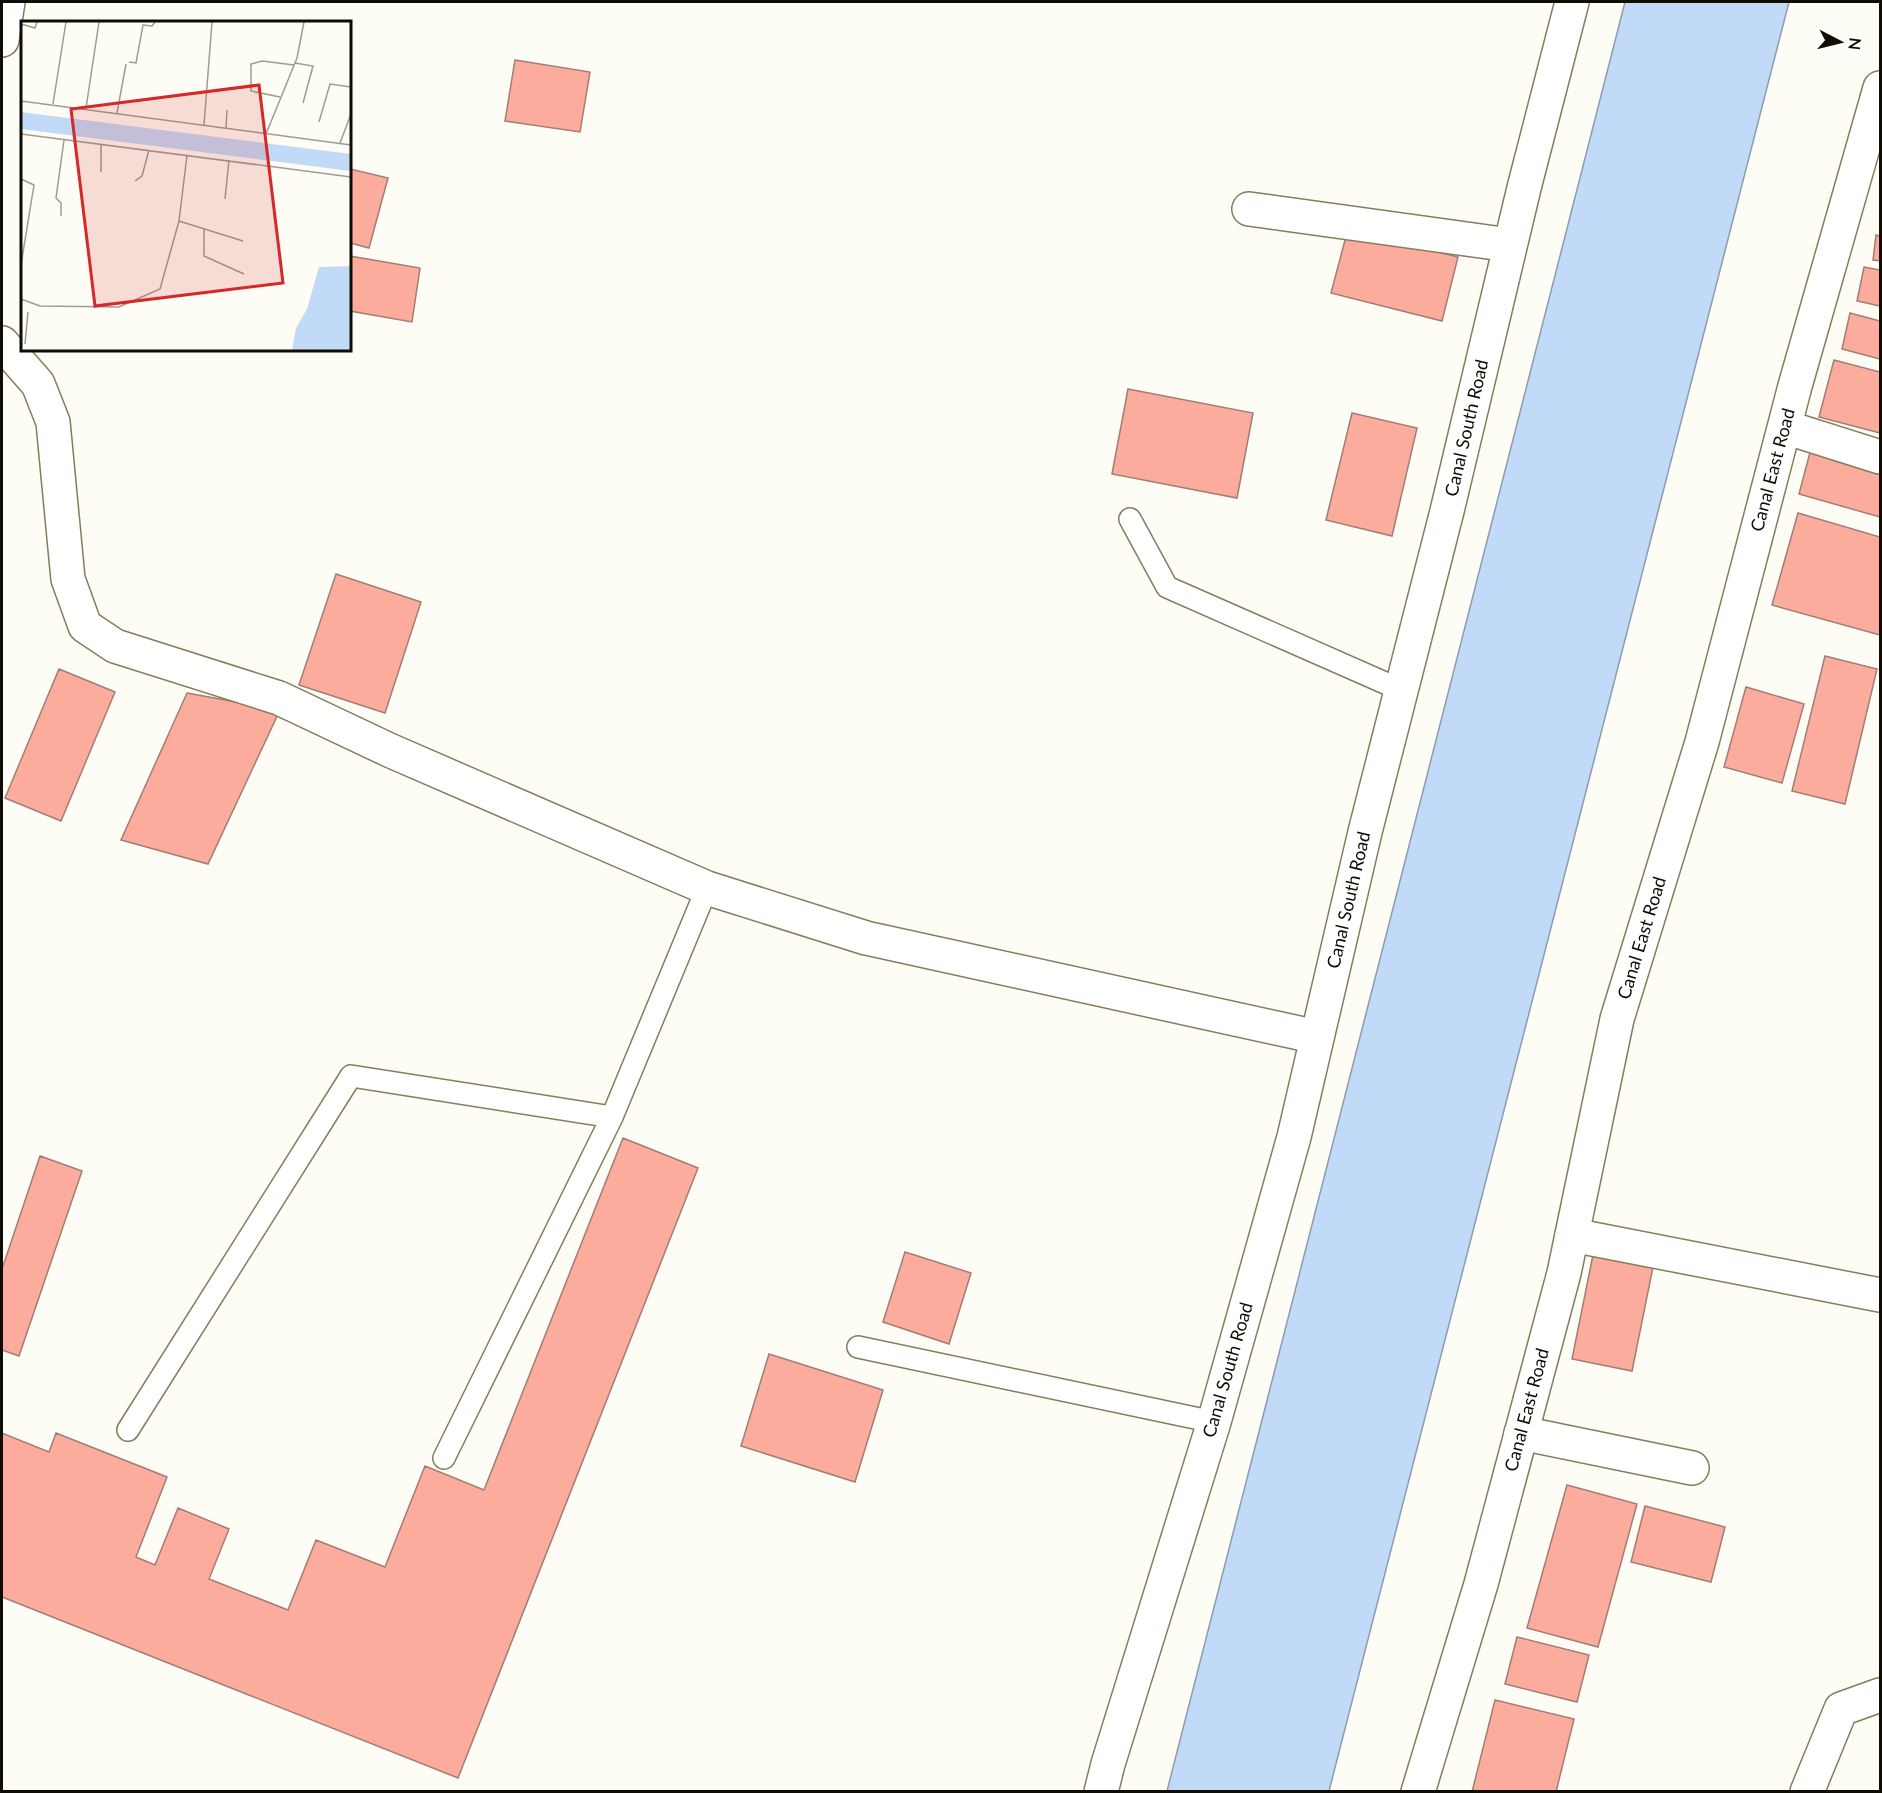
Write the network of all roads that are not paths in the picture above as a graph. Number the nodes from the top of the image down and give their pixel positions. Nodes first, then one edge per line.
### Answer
1 (8, 2) edge
2 (1572, 2) edge
3 (2, 40) edge
4 (1881, 88) edge
5 (1874, 142) edge
6 (1249, 209) dead end
7 (1510, 245) junction
8 (2, 343) edge
9 (1785, 427) junction
10 (1881, 457) edge
11 (1130, 519) dead end
12 (1401, 690) junction
13 (707, 888) junction
14 (1317, 1037) junction
15 (612, 1117) junction
16 (1572, 1235) junction
17 (1881, 1295) edge
18 (858, 1347) dead end
19 (1214, 1422) junction
20 (128, 1430) dead end
21 (1521, 1433) junction
22 (444, 1458) dead end
23 (1692, 1468) dead end
24 (1881, 1695) edge
25 (1101, 1791) edge
26 (1418, 1791) edge
27 (1807, 1791) edge

1 - 3 street
2 - 7 street, Canal South Road
4 - 5 street, Canal East Road
5 - 9 street, Canal East Road
6 - 7 street
7 - 12 street, Canal South Road
8 - 13 street
9 - 10 street
9 - 16 street, Canal East Road
11 - 12 lane
12 - 14 street, Canal South Road
13 - 14 street
13 - 15 lane
14 - 19 street, Canal South Road
15 - 20 lane
15 - 22 lane
16 - 17 street
16 - 21 street, Canal East Road
18 - 19 lane
19 - 25 street, Canal South Road
21 - 23 street
21 - 26 street, Canal East Road
24 - 27 street

